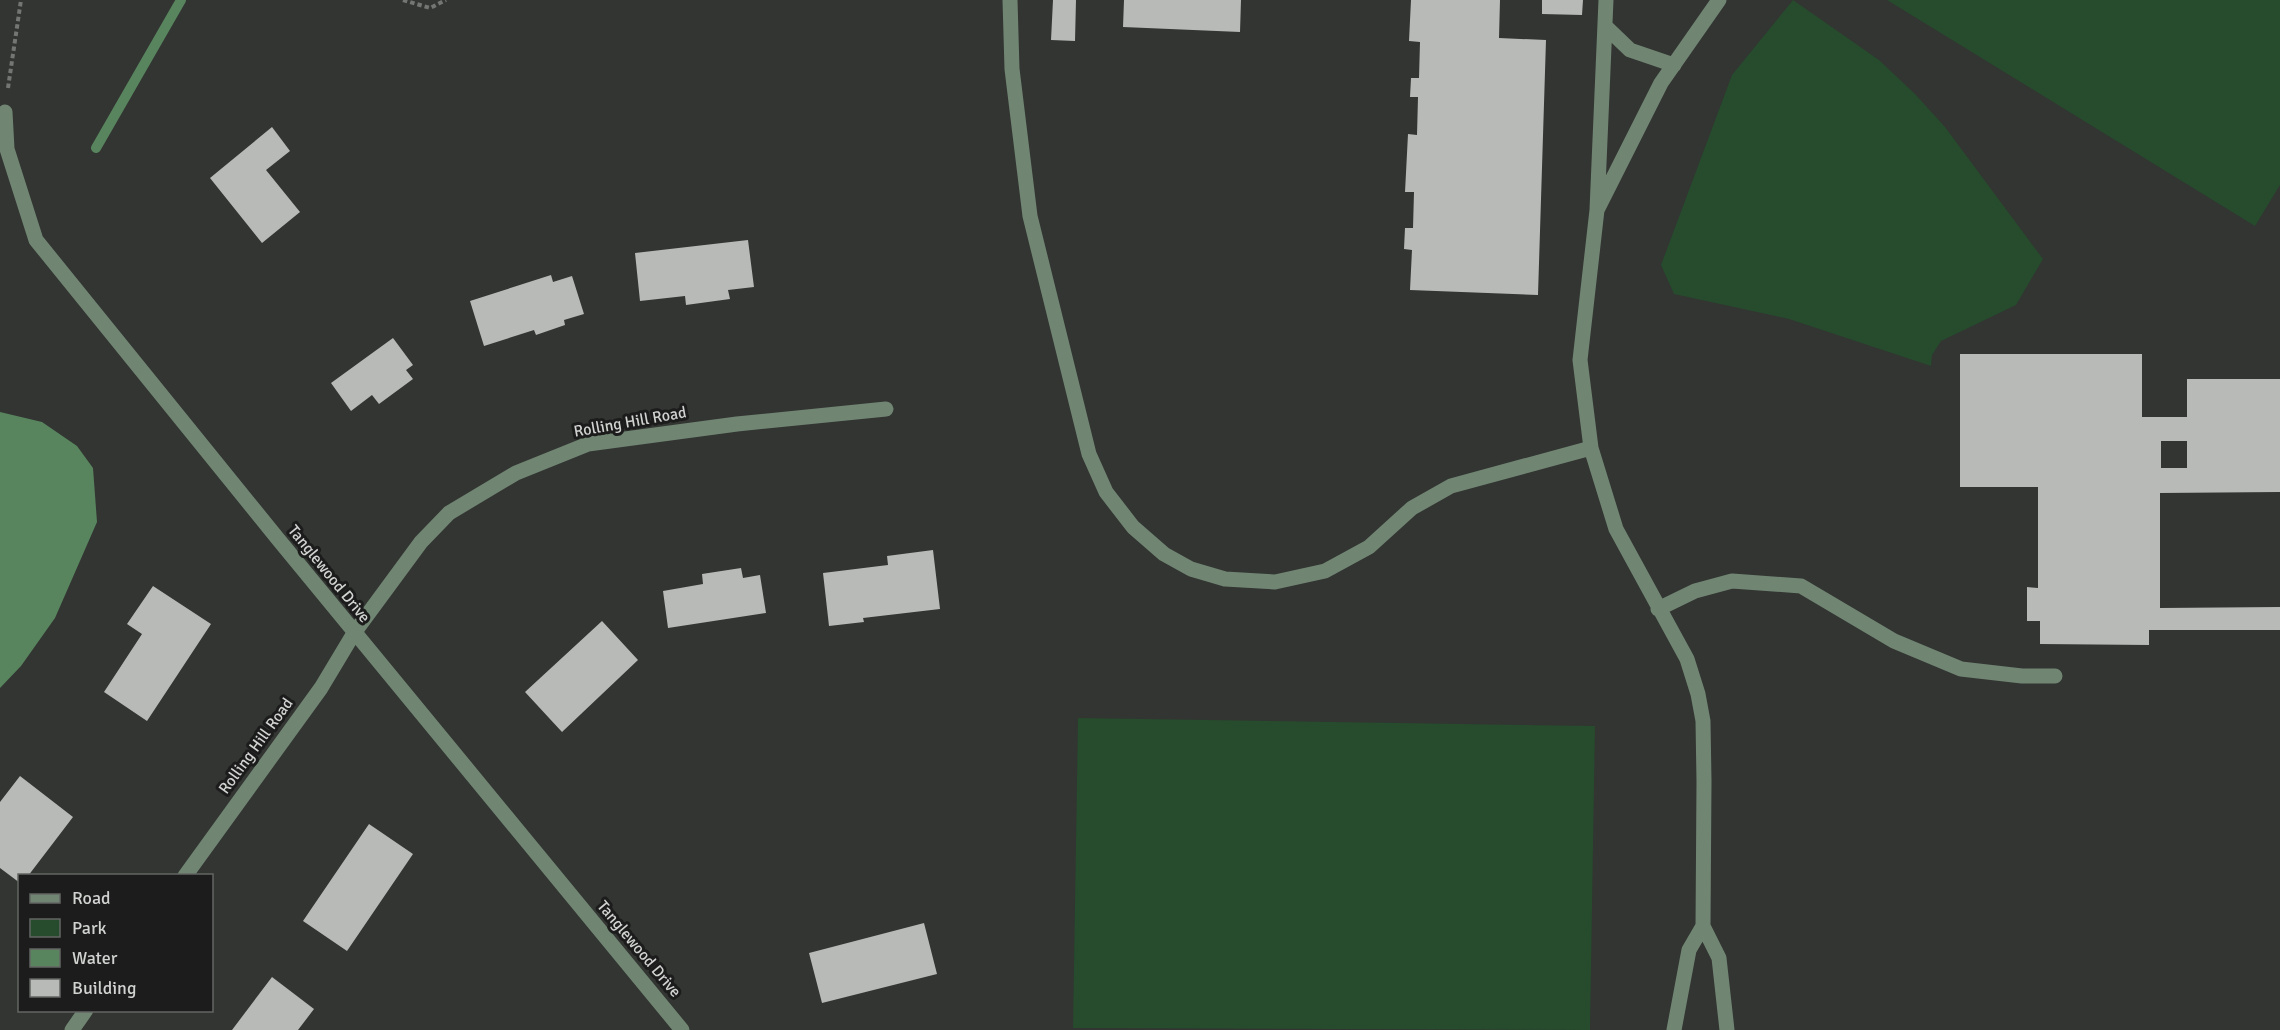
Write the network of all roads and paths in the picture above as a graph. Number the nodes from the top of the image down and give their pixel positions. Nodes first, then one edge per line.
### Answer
1 (21, 0) edge
2 (403, 0) edge
3 (446, 0) edge
4 (1010, 0) edge
5 (1606, 0) edge
6 (1719, 0) edge
7 (1605, 26) junction
8 (1674, 65) junction
9 (5, 112) joint
10 (1597, 210) junction
11 (886, 409) dead end
12 (1591, 448) junction
13 (1658, 609) junction
14 (354, 633) junction
15 (2055, 676) dead end
16 (185, 874) edge
17 (1703, 926) junction
18 (85, 1012) edge
19 (72, 1030) edge
20 (682, 1030) edge
21 (1674, 1030) edge
22 (1727, 1030) edge

1 - 9 path
2 - 3 path
4 - 12 street
5 - 7 street
6 - 8 street
7 - 8 street
7 - 10 street
8 - 10 street
9 - 14 street, Tanglewood Drive
10 - 12 street
11 - 14 street, Rolling Hill Road
12 - 13 street
13 - 15 street
13 - 17 street
14 - 16 street, Rolling Hill Road
14 - 20 street, Tanglewood Drive
17 - 21 street
17 - 22 street
18 - 19 street

